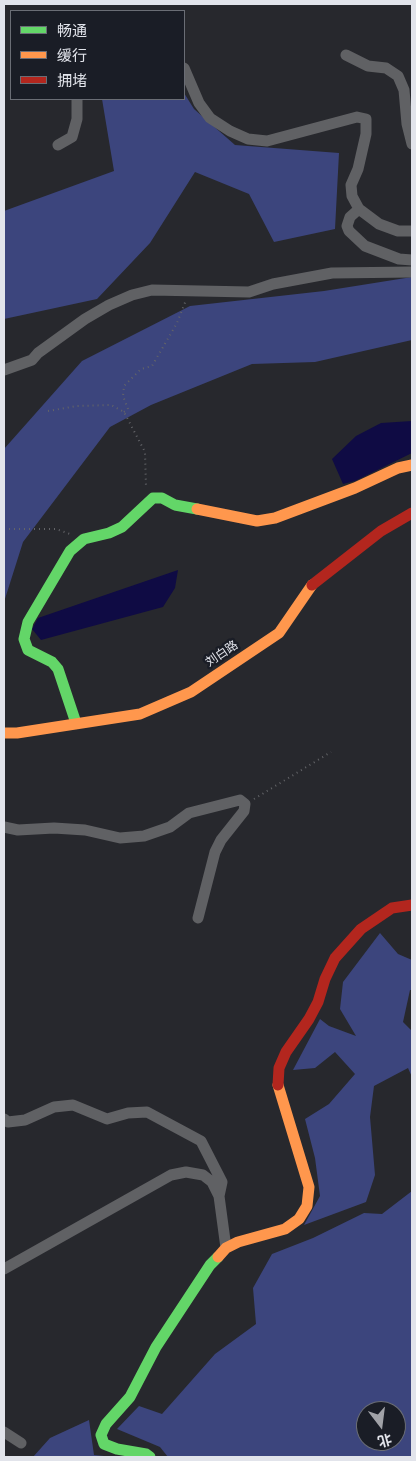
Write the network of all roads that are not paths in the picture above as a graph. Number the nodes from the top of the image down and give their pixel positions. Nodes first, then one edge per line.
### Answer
1 (346, 55) dead end
2 (185, 70) edge
3 (77, 100) edge
4 (412, 144) edge
5 (58, 145) dead end
6 (359, 209) junction
7 (412, 231) edge
8 (412, 260) edge
9 (412, 272) edge
10 (4, 370) edge
11 (412, 465) edge
12 (412, 513) edge
13 (76, 723) junction
14 (4, 733) edge
15 (4, 826) edge
16 (412, 905) edge
17 (198, 918) dead end
18 (4, 1119) edge
19 (219, 1196) junction
20 (226, 1248) junction
21 (4, 1269) edge
22 (4, 1432) edge
23 (21, 1444) dead end
24 (150, 1457) edge

1 - 4 street
2 - 6 street
3 - 5 street
6 - 7 street
6 - 8 street
9 - 10 street
11 - 13 street
12 - 13 street, 刘白路
13 - 14 street, 刘白路
15 - 17 street
16 - 20 street
18 - 19 street
19 - 20 street
19 - 21 street
20 - 24 street
22 - 23 street

